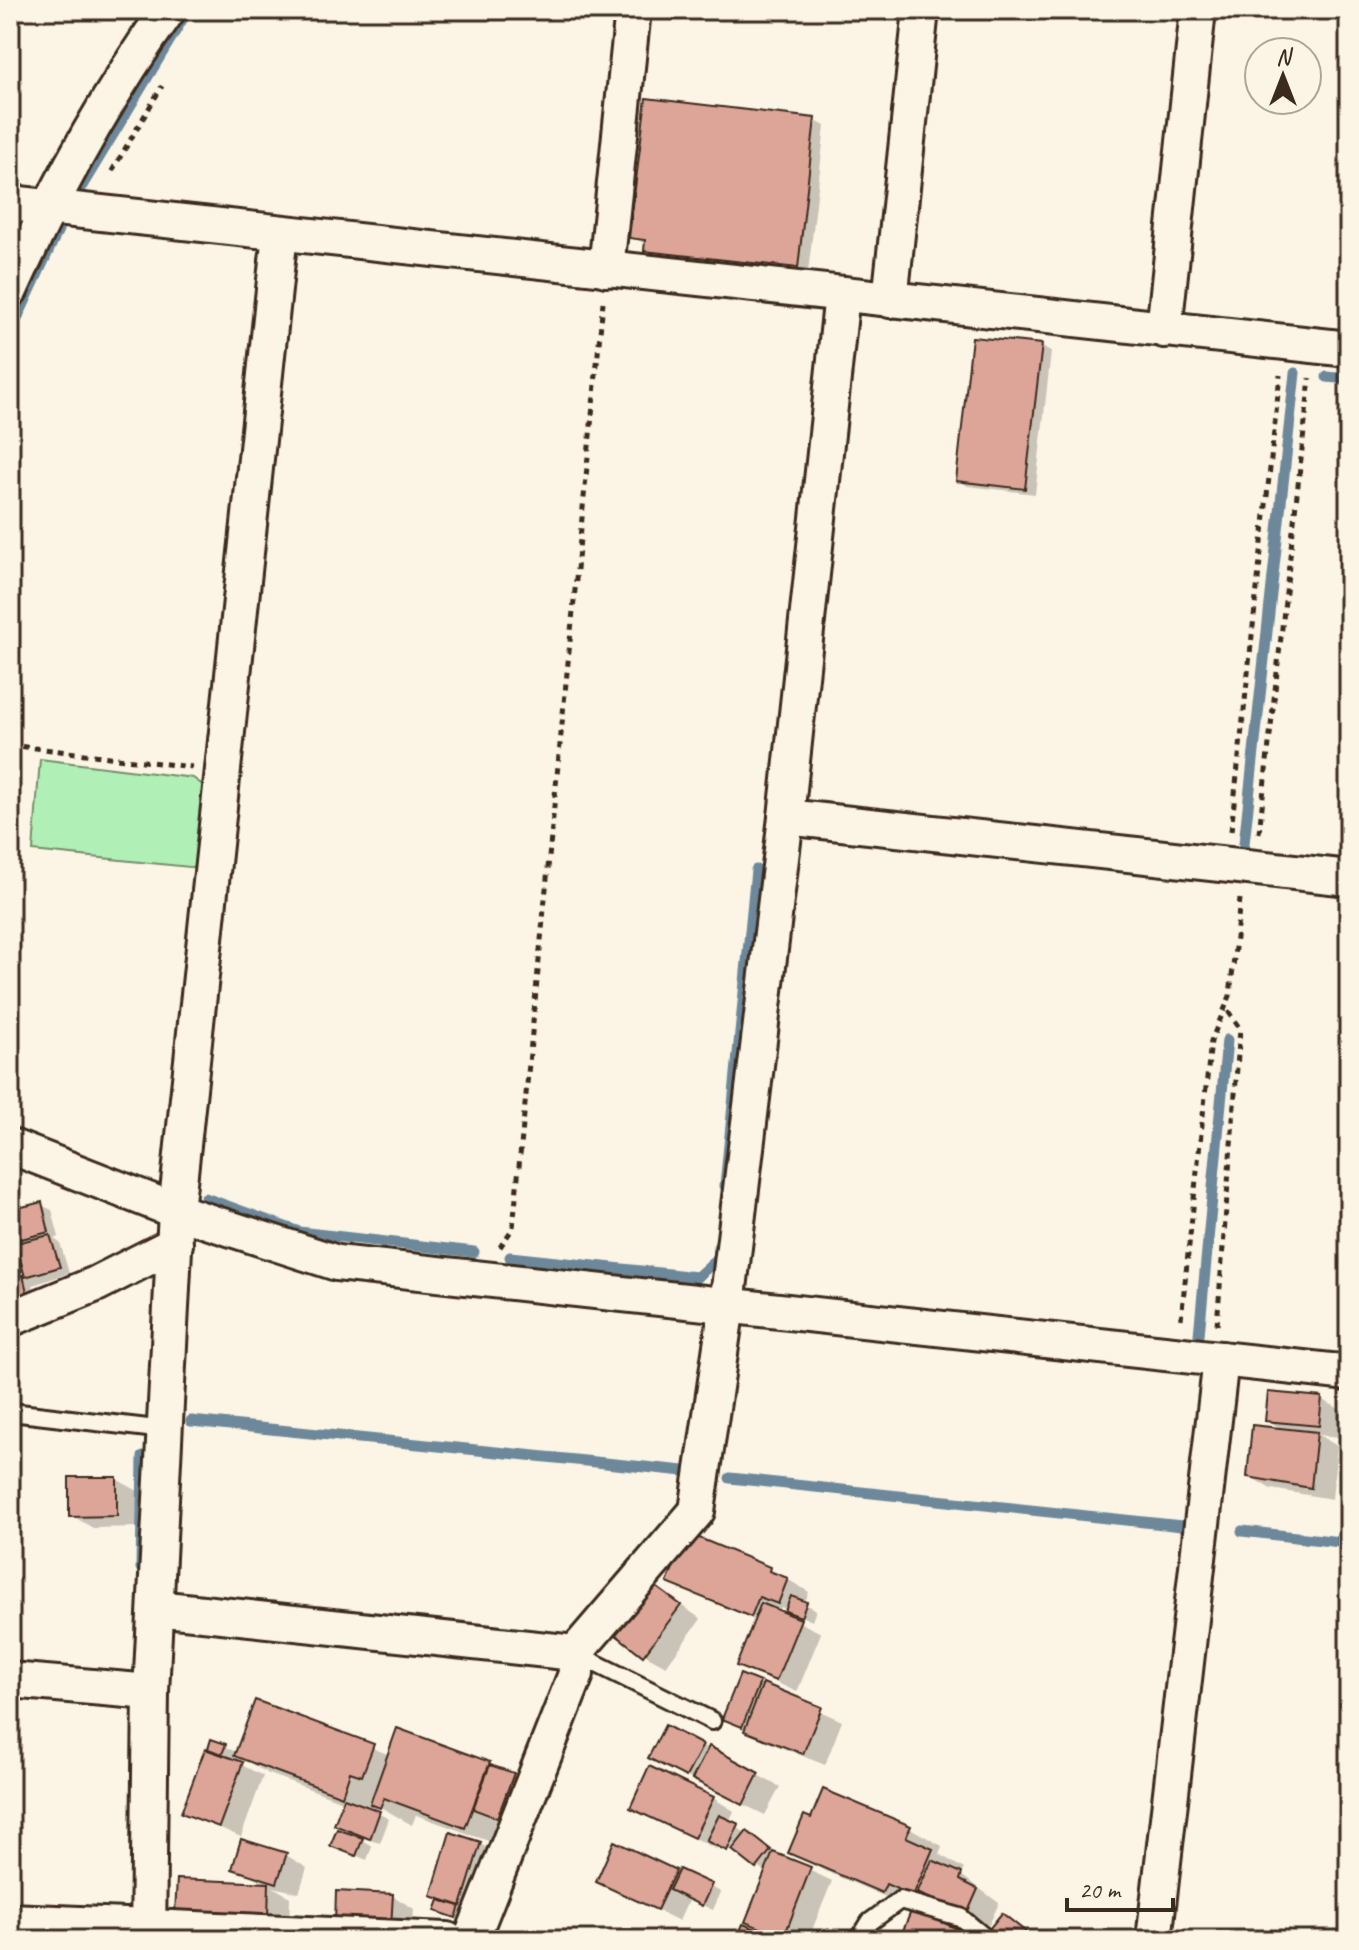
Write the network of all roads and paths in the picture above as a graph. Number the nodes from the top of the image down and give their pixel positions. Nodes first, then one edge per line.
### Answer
1 (168, 10) edge
2 (633, 10) edge
3 (921, 10) edge
4 (1198, 10) edge
5 (167, 78) dead end
6 (10, 203) edge
7 (47, 208) junction
8 (87, 213) junction
9 (280, 233) junction
10 (606, 269) junction
11 (10, 290) edge
12 (842, 294) junction
13 (890, 300) junction
14 (1164, 330) junction
15 (1298, 344) junction
16 (1349, 349) edge
17 (10, 745) edge
18 (223, 771) junction
19 (786, 817) junction
20 (1242, 866) junction
21 (1349, 878) edge
22 (1225, 1008) junction
23 (10, 1146) edge
24 (176, 1227) junction
25 (478, 1280) junction
26 (727, 1305) junction
27 (10, 1319) edge
28 (1177, 1354) junction
29 (1218, 1358) junction
30 (1349, 1373) edge
31 (11, 1412) edge
32 (165, 1430) junction
33 (156, 1608) junction
34 (575, 1653) junction
35 (10, 1680) edge
36 (151, 1692) junction
37 (712, 1721) dead end
38 (10, 1921) edge
39 (147, 1933) edge
40 (447, 1940) edge
41 (471, 1940) edge
42 (859, 1940) edge
43 (988, 1940) edge
44 (1154, 1940) edge

1 - 7 street
2 - 10 street
3 - 13 street
4 - 14 street
5 - 8 path
6 - 7 street
7 - 8 street
7 - 11 street
8 - 9 street
9 - 10 street
9 - 18 street
10 - 12 street
10 - 25 path
12 - 13 street
12 - 19 street
13 - 14 street
14 - 15 street
15 - 16 street
15 - 20 path
15 - 20 path
17 - 18 path
18 - 24 street
19 - 20 street
19 - 26 street
20 - 21 street
20 - 22 path
22 - 28 path
22 - 29 path
23 - 24 street
24 - 25 street
24 - 27 street
24 - 32 street
25 - 26 street
26 - 28 street
26 - 34 street
28 - 29 street
29 - 30 street
29 - 44 street
31 - 32 lane
32 - 33 street
33 - 34 street
33 - 36 street
34 - 37 lane
34 - 41 street
35 - 36 street
36 - 39 street
38 - 39 street
39 - 40 street
42 - 43 lane

